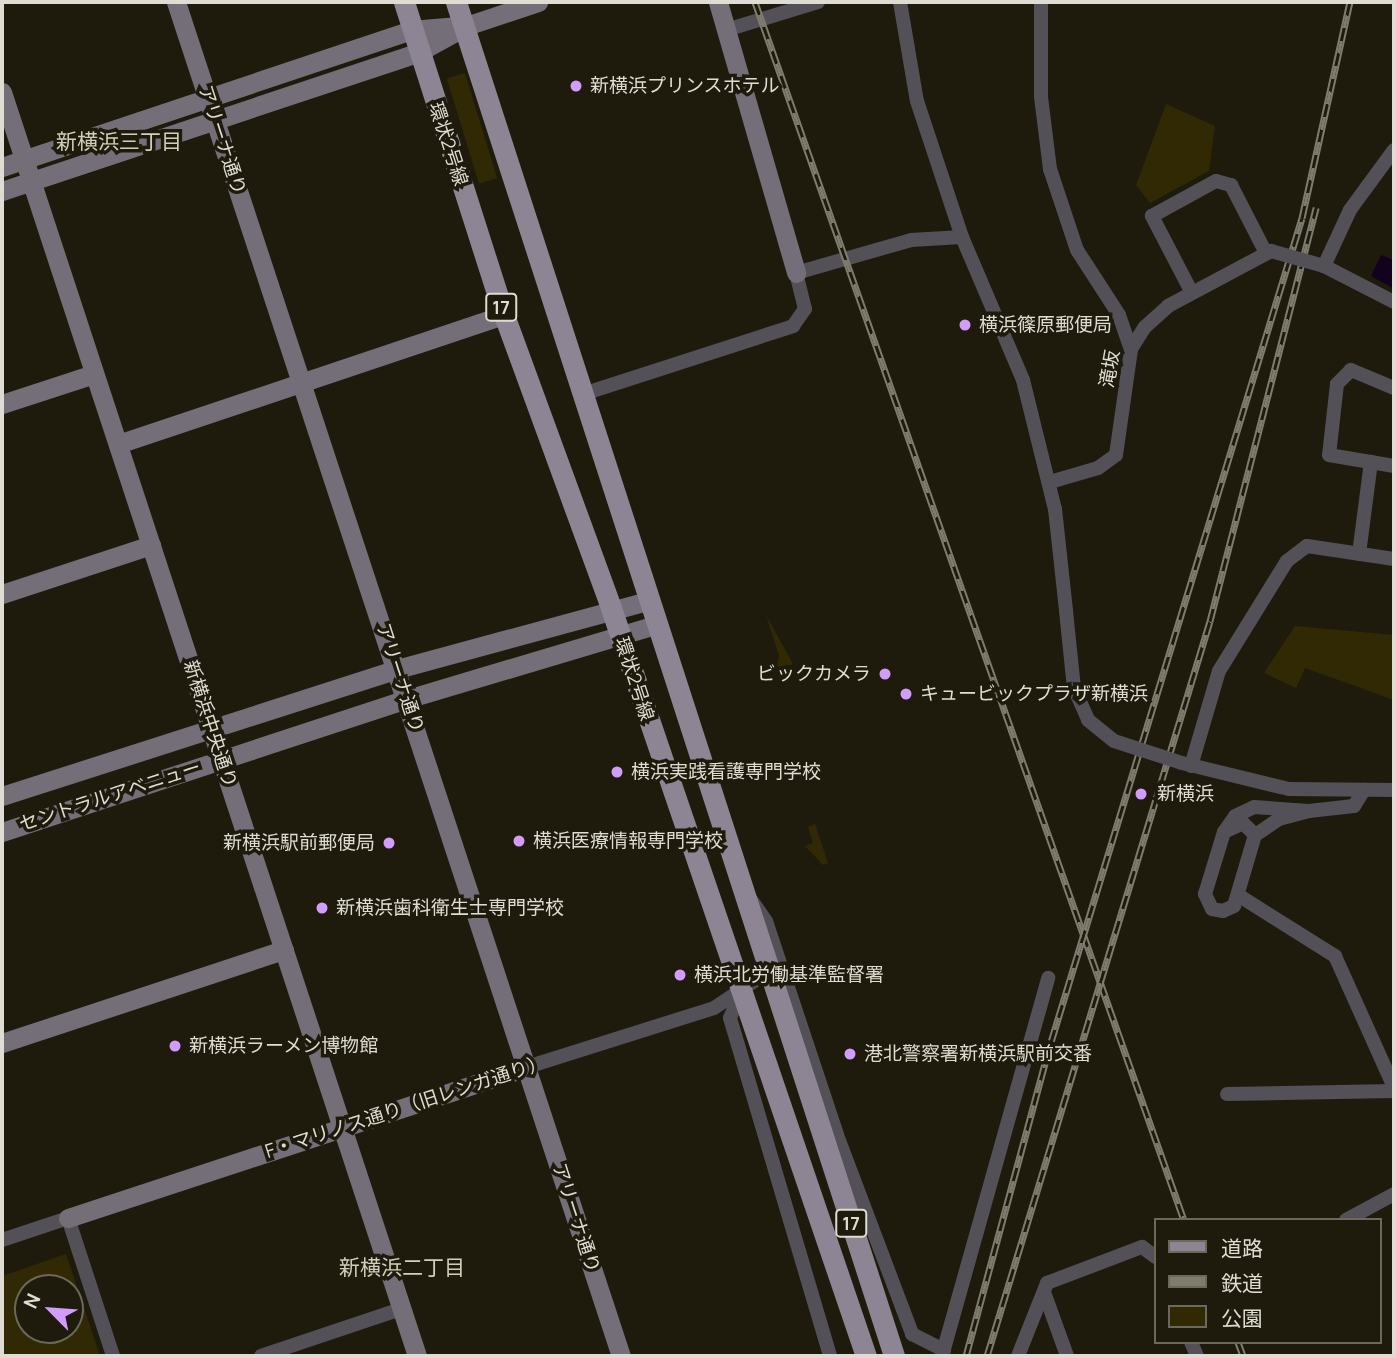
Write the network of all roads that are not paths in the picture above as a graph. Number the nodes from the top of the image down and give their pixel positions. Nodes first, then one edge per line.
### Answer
1 (176, 2) edge
2 (404, 2) edge
3 (456, 2) edge
4 (538, 2) edge
5 (718, 2) edge
6 (818, 2) edge
7 (900, 2) edge
8 (1041, 2) edge
9 (466, 26) junction
10 (411, 30) junction
11 (726, 30) junction
12 (419, 52) junction
13 (2, 92) edge
14 (208, 98) junction
15 (215, 120) junction
16 (1394, 153) edge
17 (24, 160) junction
18 (2, 167) edge
19 (31, 181) junction
20 (2, 191) edge
21 (962, 237) junction
22 (1269, 252) junction
23 (1324, 266) junction
24 (796, 273) junction
25 (1192, 293) junction
26 (1394, 302) edge
27 (503, 315) junction
28 (1131, 349) junction
29 (94, 374) junction
30 (303, 382) junction
31 (1394, 388) edge
32 (583, 394) junction
33 (2, 404) edge
34 (118, 444) junction
35 (1371, 463) junction
36 (1394, 467) edge
37 (1050, 482) junction
38 (151, 545) junction
39 (1359, 554) junction
40 (1394, 559) edge
41 (2, 594) edge
42 (647, 601) junction
43 (611, 608) junction
44 (655, 625) junction
45 (620, 636) junction
46 (397, 668) junction
47 (407, 699) junction
48 (210, 726) junction
49 (221, 760) junction
50 (1187, 764) junction
51 (1363, 790) junction
52 (1394, 790) edge
53 (2, 796) edge
54 (1309, 811) junction
55 (2, 832) edge
56 (1224, 832) junction
57 (1255, 835) junction
58 (741, 887) junction
59 (1238, 895) junction
60 (284, 950) junction
61 (768, 972) junction
62 (1048, 978) dead end
63 (741, 992) junction
64 (2, 1043) edge
65 (527, 1067) junction
66 (1394, 1089) edge
67 (1227, 1094) dead end
68 (342, 1128) junction
69 (1394, 1194) edge
70 (68, 1218) junction
71 (1350, 1218) edge
72 (2, 1240) edge
73 (1154, 1256) edge
74 (1044, 1292) junction
75 (401, 1309) junction
76 (943, 1353) edge
77 (113, 1356) edge
78 (261, 1356) edge
79 (417, 1356) edge
80 (621, 1356) edge
81 (830, 1356) edge
82 (866, 1356) edge
83 (894, 1356) edge
84 (1018, 1356) edge
85 (1067, 1356) edge

1 - 14 street, アリーナ通り
2 - 10 main road, 環状2号線 / 17
3 - 9 main road, 環状2号線 / 17
4 - 9 street
5 - 11 street
6 - 11 street
7 - 21 street
8 - 28 street
9 - 10 street
9 - 12 street
9 - 32 main road, 環状2号線 / 17
10 - 12 main road, 環状2号線 / 17
10 - 14 street
11 - 24 street
12 - 15 street
12 - 27 main road, 環状2号線 / 17
13 - 17 street, 新横浜中央通り
14 - 15 street, アリーナ通り
14 - 17 street
15 - 19 street
15 - 30 street, アリーナ通り
16 - 23 street
17 - 18 street
17 - 19 street, 新横浜中央通り
19 - 20 street
19 - 29 street, 新横浜中央通り
21 - 24 street
21 - 37 street
22 - 23 street, bridge
22 - 25 street, 滝坂
22 - 25 street
23 - 26 street
24 - 32 street
25 - 28 street, 滝坂
27 - 30 street
27 - 43 main road, 環状2号線 / 17
28 - 37 street, 滝坂
29 - 33 street
29 - 34 street, 新横浜中央通り
30 - 34 street
30 - 46 street, アリーナ通り
31 - 35 street
32 - 42 main road, 環状2号線 / 17
34 - 38 street, 新横浜中央通り
35 - 36 street
35 - 39 street
37 - 50 street, bridge
38 - 41 street
38 - 48 street, 新横浜中央通り
39 - 40 street
39 - 50 street
42 - 43 street, セントラルアベニュー
42 - 44 main road, 環状2号線 / 17
43 - 45 main road, 環状2号線 / 17
43 - 46 street, セントラルアベニュー
44 - 45 street, セントラルアベニュー
44 - 58 main road, 環状2号線 / 17
45 - 47 street, セントラルアベニュー
45 - 63 main road, 環状2号線 / 17
46 - 47 street, アリーナ通り
46 - 48 street, セントラルアベニュー
47 - 49 street, セントラルアベニュー
47 - 65 street, アリーナ通り
48 - 49 street, 新横浜中央通り
48 - 53 street, セントラルアベニュー
49 - 55 street, セントラルアベニュー
49 - 60 street, 新横浜中央通り
50 - 51 street
51 - 52 street
51 - 54 street
54 - 56 street
54 - 57 street
56 - 57 street
56 - 59 street
57 - 59 street
58 - 61 main road, 環状2号線 / 17
58 - 76 street
59 - 66 street
60 - 64 street
60 - 68 street, 新横浜中央通り
61 - 63 street, F・マリノス通り（旧レンガ通り）
61 - 83 main road, 環状2号線 / 17
62 - 76 street
63 - 65 street, F・マリノス通り（旧レンガ通り）
63 - 81 street
63 - 82 main road, 環状2号線 / 17
65 - 68 street, F・マリノス通り（旧レンガ通り）
65 - 80 street, アリーナ通り
66 - 67 street
68 - 70 street, F・マリノス通り（旧レンガ通り）
68 - 75 street, 新横浜中央通り
69 - 71 street
70 - 72 street
70 - 77 street
73 - 74 street
74 - 84 street
74 - 85 street
75 - 78 street
75 - 79 street, 新横浜中央通り

